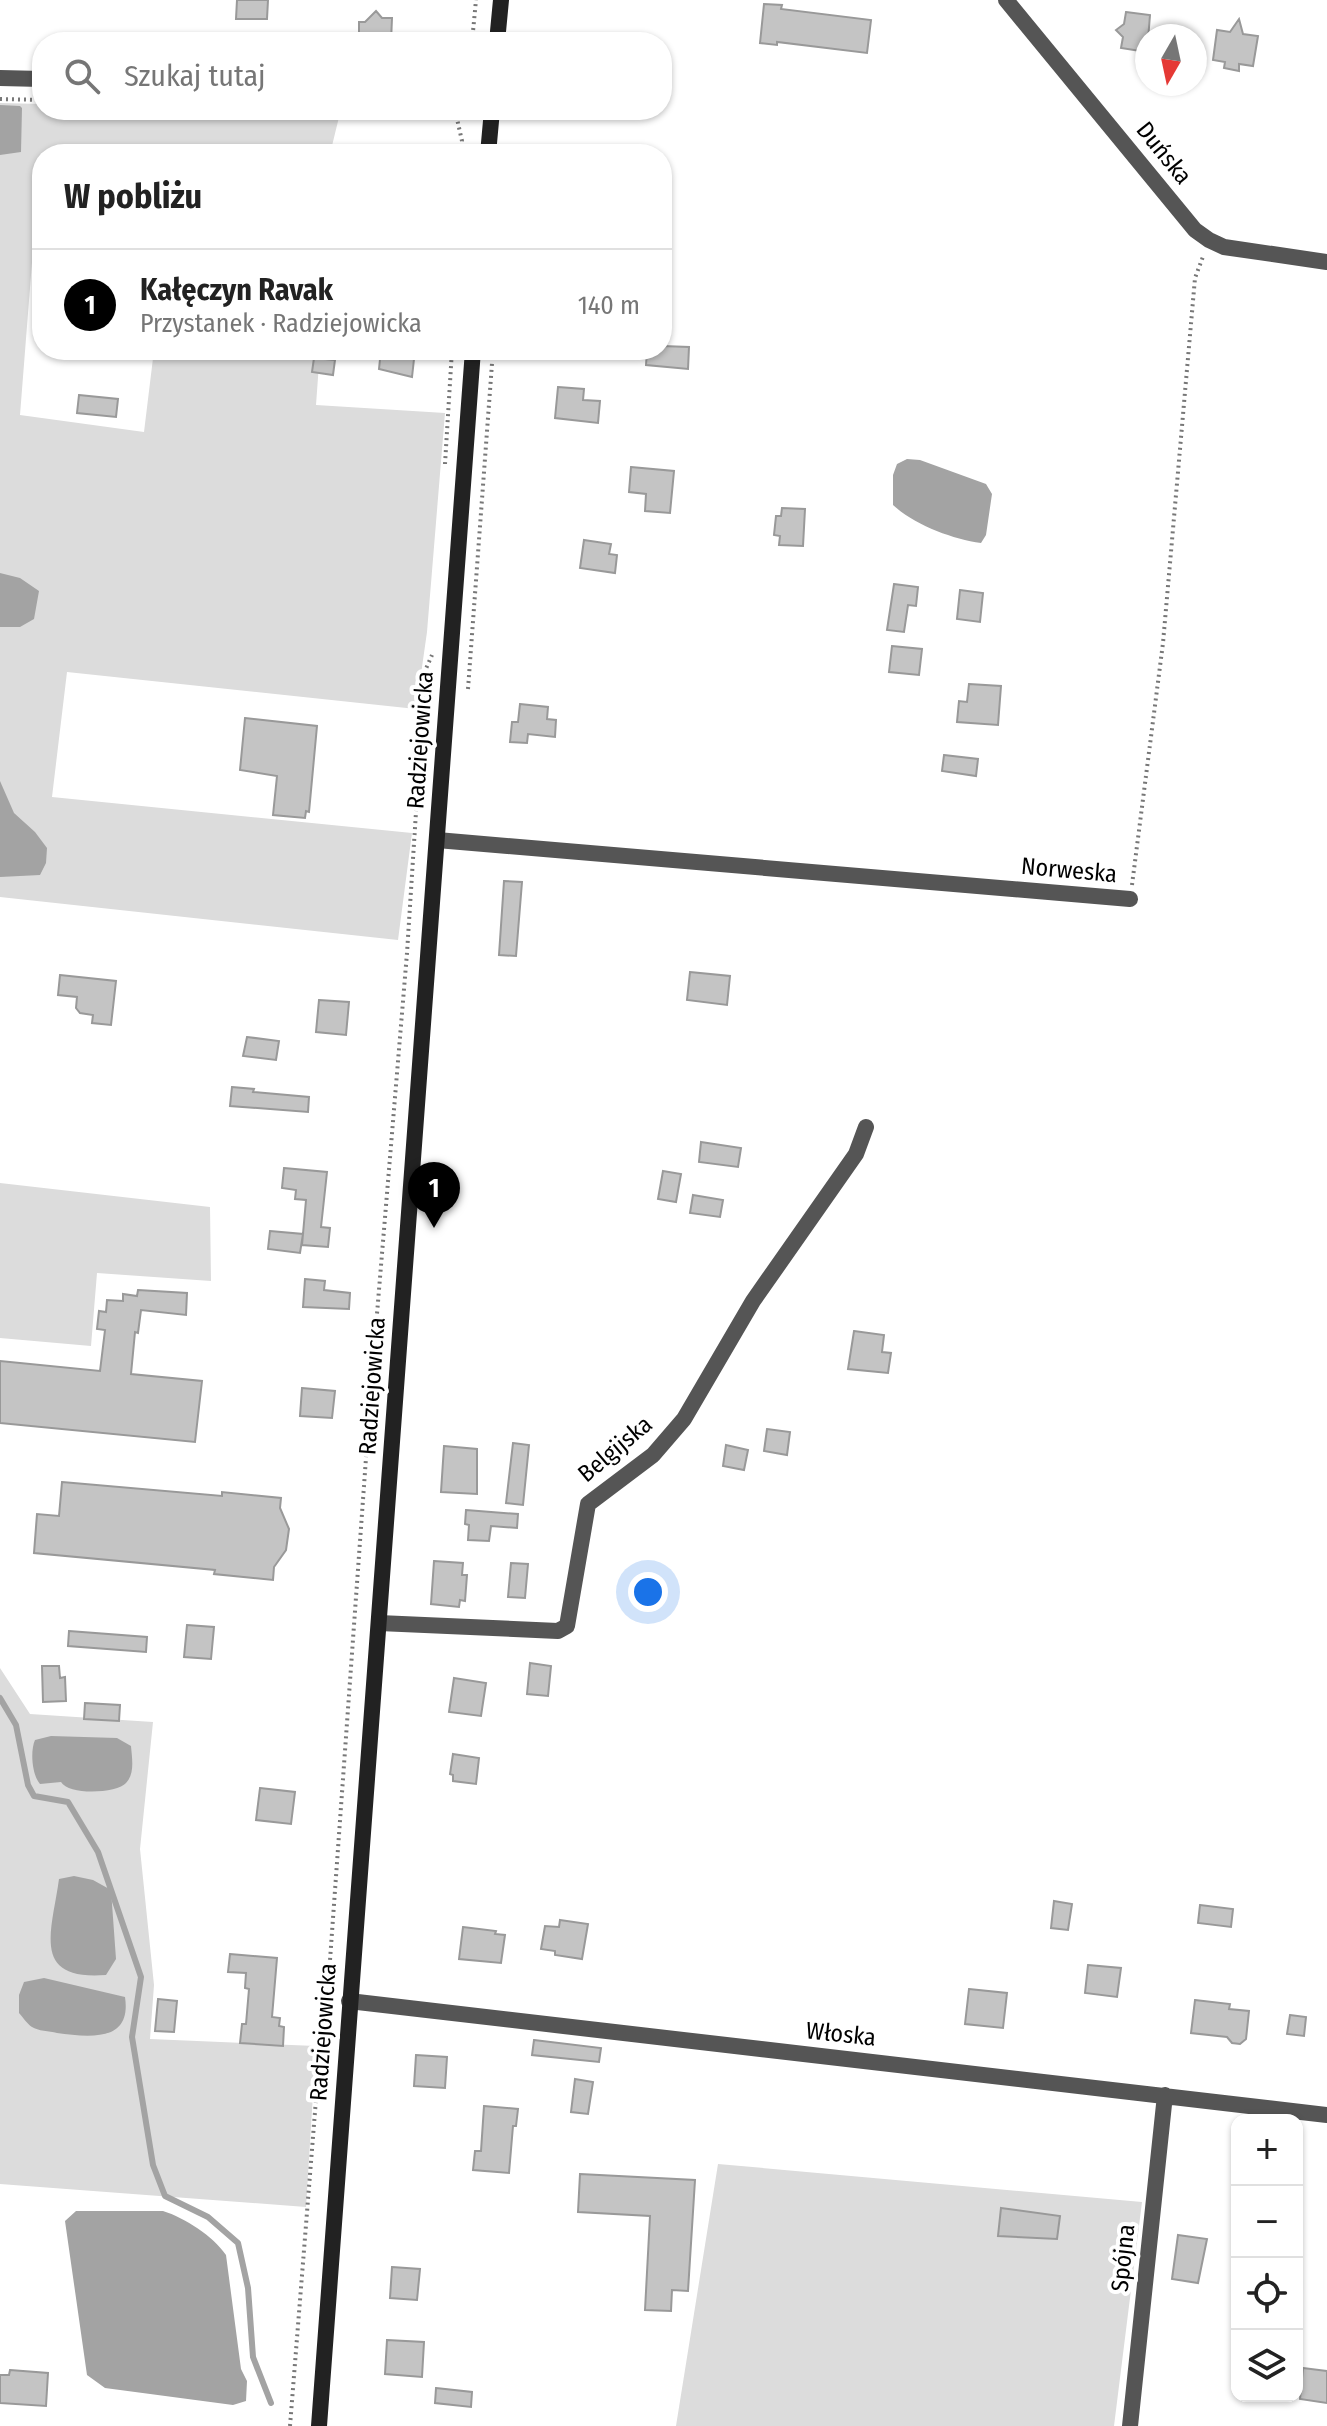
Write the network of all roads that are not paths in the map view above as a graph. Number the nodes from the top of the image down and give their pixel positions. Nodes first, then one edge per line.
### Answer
1 (501, 0) edge
2 (1006, 0) edge
3 (498, 32) edge
4 (0, 78) edge
5 (32, 79) edge
6 (491, 120) edge
7 (489, 144) edge
8 (1327, 262) edge
9 (472, 360) edge
10 (437, 840) junction
11 (1130, 899) road end
12 (866, 1127) dead end
13 (379, 1623) junction
14 (349, 2001) junction
15 (1165, 2095) junction
16 (1327, 2115) edge
17 (319, 2426) edge
18 (1130, 2426) edge

1 - 3 main road
2 - 8 street, Duńska
4 - 5 street
6 - 7 main road
9 - 10 main road, Radziejowicka
10 - 11 street, Norweska
10 - 13 main road, Radziejowicka
12 - 13 street, Belgijska
13 - 14 main road, Radziejowicka
14 - 15 street, Włoska
14 - 17 main road, Radziejowicka
15 - 16 street, Włoska
15 - 18 street, Spójna

